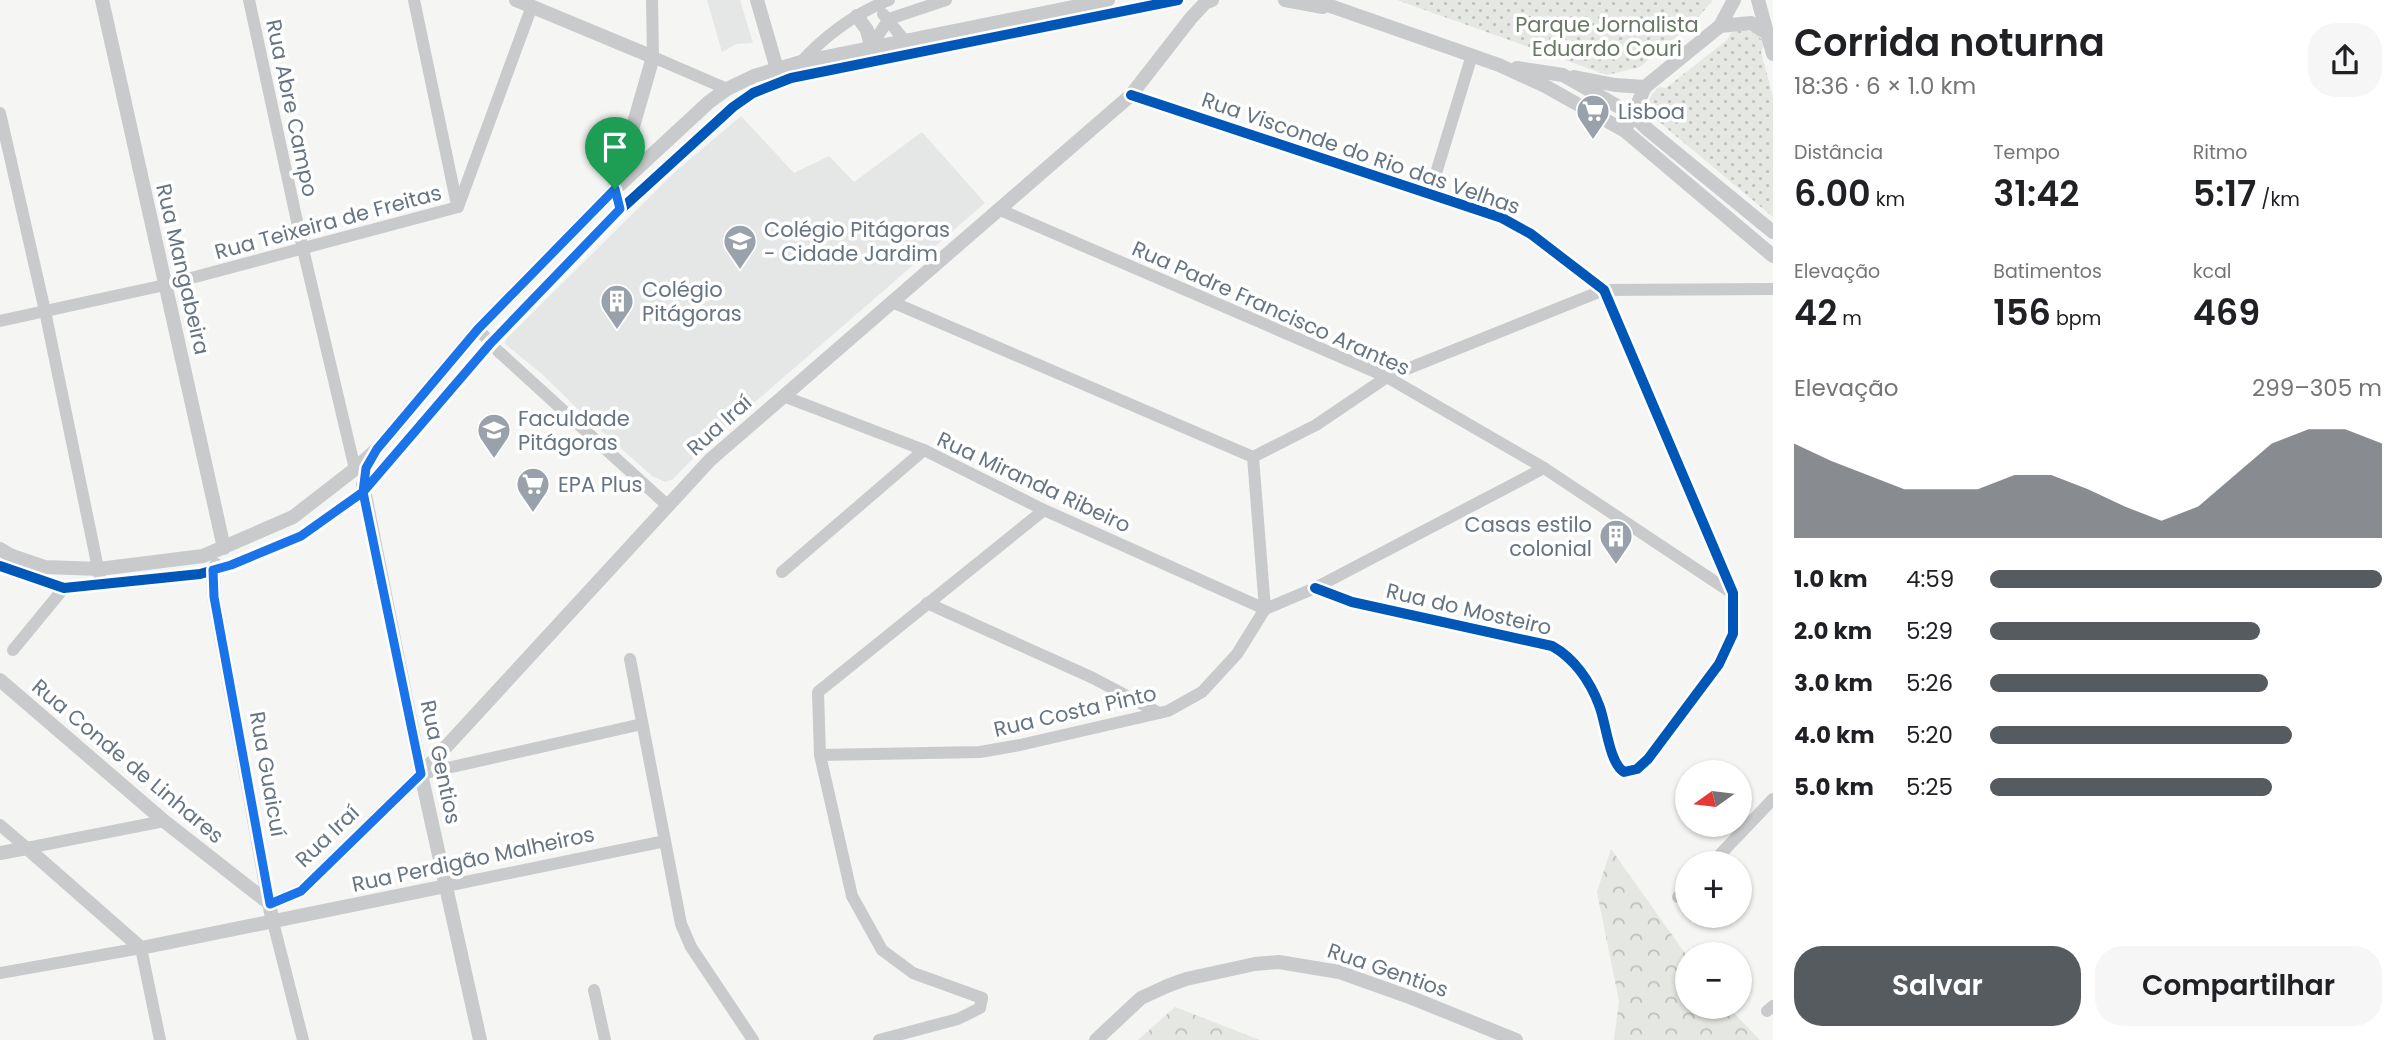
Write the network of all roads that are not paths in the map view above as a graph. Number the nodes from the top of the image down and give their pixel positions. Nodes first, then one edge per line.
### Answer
1 (102, 0) edge
2 (249, 0) edge
3 (414, 0) edge
4 (516, 0) edge
5 (652, 0) edge
6 (757, 0) edge
7 (889, 0) edge
8 (946, 0) edge
9 (1108, 0) edge
10 (1176, 0) edge
11 (1197, 0) edge
12 (1212, 0) edge
13 (1285, 0) edge
14 (1313, 0) edge
15 (1734, 0) edge
16 (1758, 0) edge
17 (873, 3) edge
18 (538, 6) edge
19 (1339, 10) junction
20 (857, 16) junction
21 (1191, 18) junction
22 (889, 19) junction
23 (1720, 26) junction
24 (1767, 33) junction
25 (904, 40) junction
26 (871, 46) junction
27 (1773, 54) edge
28 (1472, 55) junction
29 (653, 58) junction
30 (801, 62) junction
31 (1499, 65) junction
32 (846, 67) junction
33 (777, 69) junction
34 (1563, 75) junction
35 (1645, 87) junction
36 (727, 89) junction
37 (1131, 95) junction
38 (0, 113) edge
39 (1633, 115) junction
40 (1625, 131) junction
41 (615, 189) junction
42 (1430, 193) junction
43 (458, 206) junction
44 (620, 209) junction
45 (998, 209) junction
46 (1773, 232) edge
47 (1766, 243) edge
48 (303, 249) junction
49 (1773, 256) edge
50 (165, 285) junction
51 (1773, 289) edge
52 (1604, 290) junction
53 (892, 302) junction
54 (45, 311) junction
55 (0, 321) edge
56 (478, 329) junction
57 (490, 344) junction
58 (1387, 377) junction
59 (783, 396) junction
60 (377, 449) junction
61 (924, 450) junction
62 (1254, 457) junction
63 (1544, 468) junction
64 (355, 469) junction
65 (363, 492) junction
66 (667, 505) junction
67 (1045, 510) junction
68 (224, 548) junction
69 (0, 549) edge
70 (203, 556) junction
71 (0, 566) edge
72 (207, 572) junction
73 (782, 572) dead end
74 (100, 576) junction
75 (64, 588) junction
76 (1315, 588) junction
77 (1732, 593) junction
78 (927, 603) junction
79 (1265, 609) junction
80 (13, 650) dead end
81 (630, 659) dead end
82 (0, 680) edge
83 (1159, 713) junction
84 (642, 724) junction
85 (820, 755) junction
86 (421, 774) junction
87 (400, 794) junction
88 (1773, 799) edge
89 (429, 807) junction
90 (164, 821) junction
91 (0, 825) edge
92 (665, 841) junction
93 (27, 848) junction
94 (1723, 851) edge
95 (0, 853) edge
96 (446, 886) junction
97 (270, 904) junction
98 (273, 922) junction
99 (141, 948) junction
100 (0, 973) edge
101 (594, 990) dead end
102 (159, 1040) edge
103 (303, 1040) edge
104 (480, 1040) edge
105 (605, 1040) edge
106 (753, 1040) edge
107 (879, 1040) edge
108 (1096, 1040) edge
109 (1516, 1040) edge

1 - 50 street, Rua Mangabeira
2 - 48 street, Rua Abre Campo
3 - 43 street
4 - 18 street
5 - 29 street
6 - 33 street
7 - 17 street
8 - 22 street
9 - 25 street
10 - 21 street
10 - 32 street
11 - 21 street
12 - 21 street, Rua Iraí
13 - 19 street
14 - 19 street
15 - 23 street
16 - 24 street
17 - 20 street
17 - 22 street
18 - 29 street
18 - 43 street, Rua Teixeira de Freitas
19 - 28 street
20 - 26 street
20 - 30 street
21 - 37 street, Rua Iraí
22 - 25 street
22 - 26 street
23 - 24 street
23 - 35 street
24 - 27 street
25 - 26 street
26 - 30 street
26 - 32 street
28 - 31 street
28 - 42 street
29 - 36 street
29 - 41 street
30 - 33 street
31 - 34 street
31 - 40 street
32 - 44 street
33 - 36 street
34 - 35 street
34 - 39 street
35 - 39 street
36 - 41 street
37 - 42 street, Rua Visconde do Rio das Velhas
37 - 45 street, Rua Iraí
38 - 54 street
39 - 40 street
39 - 46 street
40 - 47 street
41 - 44 street
41 - 56 street
42 - 52 street, Rua Visconde do Rio das Velhas
43 - 48 street, Rua Teixeira de Freitas
44 - 57 street
45 - 53 street, Rua Iraí
45 - 58 street, Rua Padre Francisco Arantes
47 - 49 street
48 - 50 street, Rua Teixeira de Freitas
48 - 64 street, Rua Abre Campo
50 - 54 street, Rua Teixeira de Freitas
50 - 68 street, Rua Mangabeira
51 - 52 street
52 - 58 street
52 - 77 street
53 - 59 street, Rua Iraí
53 - 62 street
54 - 55 street, Rua Teixeira de Freitas
54 - 74 street
56 - 57 street
56 - 60 street
57 - 65 street
57 - 66 street
58 - 62 street
58 - 63 street, Rua Padre Francisco Arantes
59 - 61 street, Rua Miranda Ribeiro
59 - 66 street, Rua Iraí
60 - 64 street
60 - 65 street
61 - 67 street, Rua Miranda Ribeiro
61 - 73 street
62 - 79 street
63 - 76 street
63 - 77 street, Rua Padre Francisco Arantes
64 - 68 street
65 - 72 street
65 - 86 street, Rua Gentios
66 - 86 street, Rua Iraí
67 - 78 street
67 - 79 street, Rua Miranda Ribeiro
68 - 70 street
68 - 72 street
69 - 74 street
70 - 72 street, Rua Guaicuí
70 - 74 street
71 - 75 street
72 - 74 street
72 - 97 street, Rua Guaicuí
74 - 75 street
75 - 80 street
76 - 77 street, Rua do Mosteiro
76 - 79 street
78 - 83 street
78 - 85 street
79 - 83 street, Rua Costa Pinto
81 - 84 street
82 - 90 street, Rua Conde de Linhares
83 - 85 street, Rua Costa Pinto
84 - 86 street
84 - 92 street
85 - 107 street
86 - 87 street, Rua Iraí
86 - 89 street, Rua Gentios
87 - 89 street
87 - 97 street, Rua Iraí
88 - 94 street
89 - 96 street, Rua Gentios
90 - 93 street
90 - 97 street, Rua Conde de Linhares
91 - 93 street
92 - 96 street, Rua Perdigão Malheiros
92 - 106 street
93 - 95 street
93 - 99 street
96 - 98 street, Rua Perdigão Malheiros
96 - 104 street, Rua Gentios
97 - 98 street, Rua Guaicuí
98 - 99 street, Rua Perdigão Malheiros
98 - 103 street, Rua Guaicuí
99 - 100 street, Rua Perdigão Malheiros
99 - 102 street
101 - 105 street
108 - 109 street, Rua Gentios

